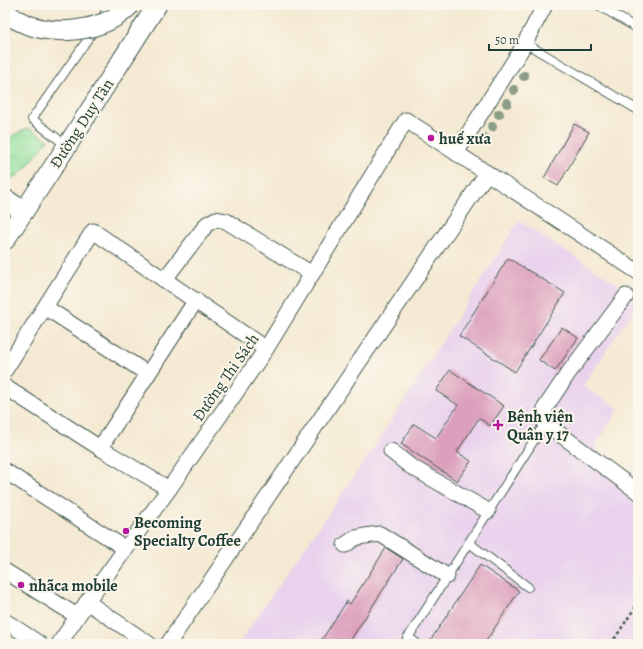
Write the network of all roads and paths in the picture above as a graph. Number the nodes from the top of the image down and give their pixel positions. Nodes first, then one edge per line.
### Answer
1 (108, 5) edge
2 (130, 5) edge
3 (157, 5) edge
4 (545, 5) edge
5 (598, 5) edge
6 (5, 11) edge
7 (638, 29) edge
8 (525, 43) junction
9 (638, 110) edge
10 (67, 146) junction
11 (456, 153) junction
12 (487, 174) junction
13 (5, 199) edge
14 (24, 211) junction
15 (5, 240) edge
16 (638, 272) edge
17 (312, 274) junction
18 (164, 280) junction
19 (626, 296) dead end
20 (196, 300) junction
21 (45, 307) junction
22 (266, 349) junction
23 (5, 370) edge
24 (148, 374) junction
25 (5, 387) edge
26 (545, 423) junction
27 (100, 448) junction
28 (391, 451) dead end
29 (5, 471) edge
30 (169, 489) junction
31 (638, 492) edge
32 (488, 511) junction
33 (468, 542) junction
34 (346, 545) dead end
35 (126, 549) junction
36 (5, 571) edge
37 (447, 576) junction
38 (528, 587) dead end
39 (87, 602) junction
40 (638, 603) edge
41 (77, 616) junction
42 (5, 622) edge
43 (406, 641) edge
44 (40, 644) edge
45 (58, 644) edge
46 (149, 644) edge
47 (168, 644) edge
48 (418, 644) edge
49 (611, 644) edge

1 - 10 lane
2 - 6 street, bridge
3 - 10 street, Đường Duy Tân
4 - 8 street
5 - 7 lane
8 - 9 lane
8 - 11 street
10 - 14 street, Đường Duy Tân
11 - 12 street
11 - 17 street, Đường Thi Sách
12 - 16 street
12 - 47 street
13 - 14 street
14 - 15 street, Đường Duy Tân
17 - 18 street
17 - 22 street, Đường Thi Sách
18 - 20 street
18 - 21 street
19 - 26 street
20 - 22 street
20 - 24 street
21 - 23 street
21 - 24 street
22 - 30 street, Đường Thi Sách
24 - 27 street
25 - 27 street
26 - 31 street
26 - 32 lane
27 - 30 street
28 - 32 street
29 - 35 street
30 - 35 street, Đường Thi Sách
32 - 33 lane
33 - 37 lane
33 - 38 lane
34 - 37 street
35 - 39 street, Đường Thi Sách
36 - 41 street
37 - 43 lane
39 - 41 street, Đường Thi Sách
39 - 46 street
40 - 49 path
41 - 45 street, Đường Thi Sách
42 - 44 street
43 - 48 lane

